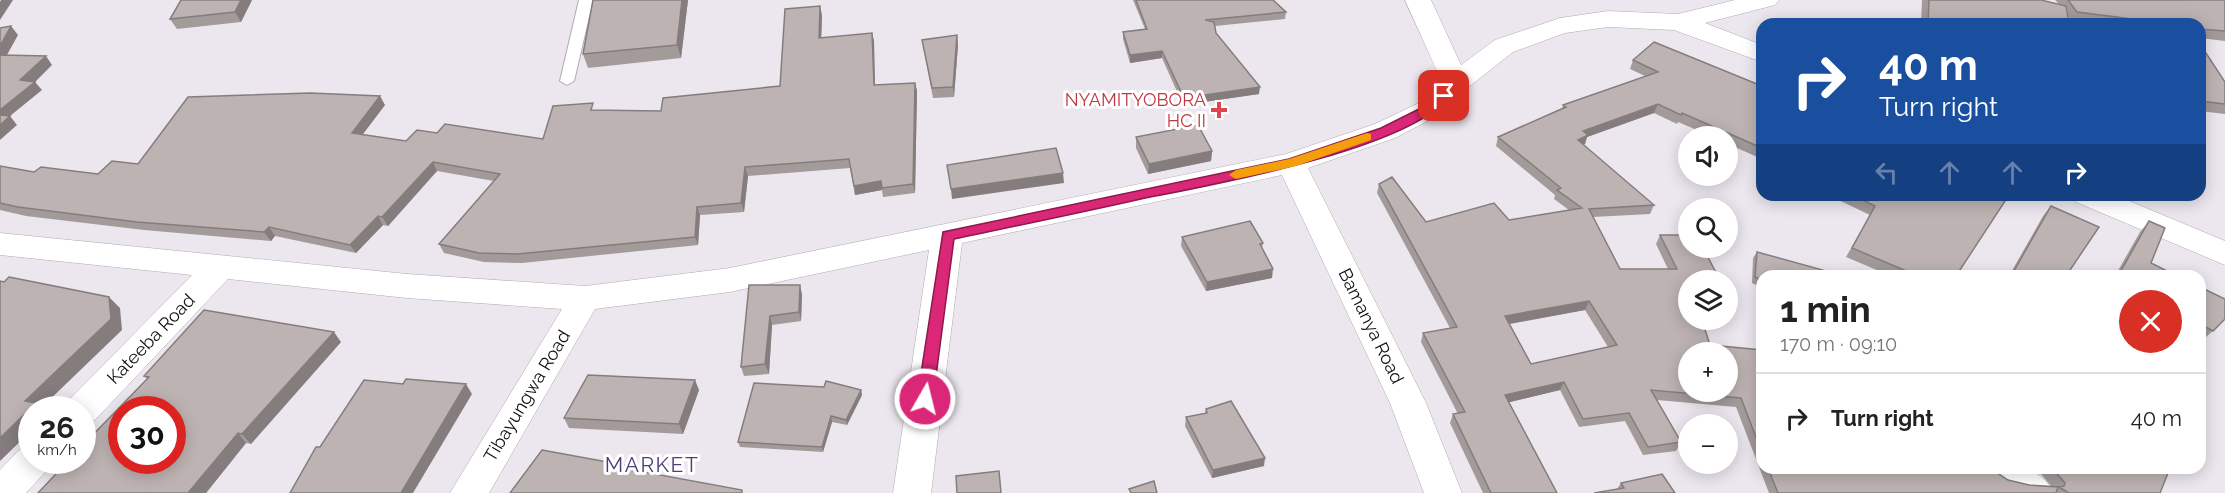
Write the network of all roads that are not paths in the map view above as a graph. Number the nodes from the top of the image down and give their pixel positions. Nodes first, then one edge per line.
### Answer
1 (586, 0) edge
2 (1418, 0) edge
3 (1766, 0) edge
4 (1678, 22) junction
5 (1756, 52) edge
6 (567, 81) dead end
7 (1456, 83) junction
8 (1291, 163) junction
9 (2101, 201) edge
10 (947, 236) junction
11 (0, 243) edge
12 (2225, 254) edge
13 (219, 268) junction
14 (585, 298) junction
15 (96, 396) edge
16 (20, 474) edge
17 (2006, 474) edge
18 (2, 493) edge
19 (469, 493) edge
20 (912, 493) edge
21 (1443, 493) edge
22 (2035, 493) edge

1 - 6 lane
2 - 7 street
3 - 4 street
4 - 5 street
4 - 7 street
7 - 8 street
8 - 10 street
8 - 21 street, Bamanya Road
9 - 12 street
10 - 14 street
10 - 20 street
11 - 13 street
13 - 14 street
13 - 15 street, Kateeba Road
14 - 19 street, Tibayungwa Road
16 - 18 street
17 - 22 street

